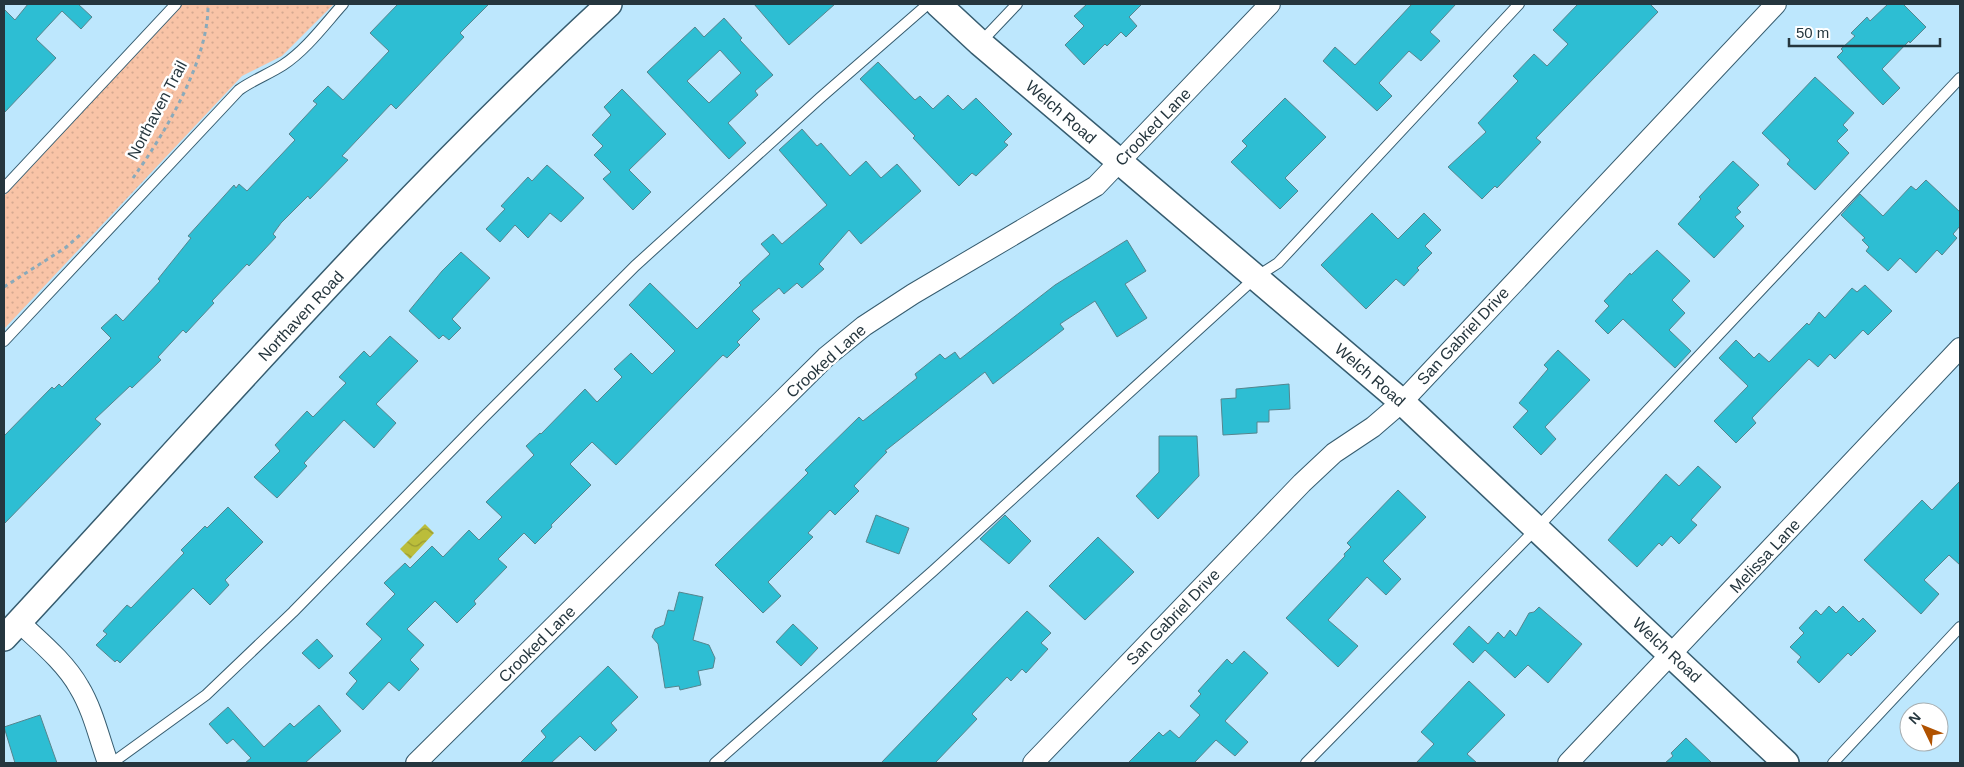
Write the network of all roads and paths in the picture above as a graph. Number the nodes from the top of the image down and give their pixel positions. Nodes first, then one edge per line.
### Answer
1 (176, 4) edge
2 (208, 4) edge
3 (343, 4) edge
4 (609, 4) edge
5 (928, 4) edge
6 (938, 4) edge
7 (1017, 4) edge
8 (1270, 4) edge
9 (1519, 4) edge
10 (1776, 4) edge
11 (980, 43) junction
12 (1960, 78) edge
13 (1120, 162) junction
14 (130, 183) dead end
15 (4, 188) edge
16 (85, 230) dead end
17 (1256, 277) junction
18 (4, 287) edge
19 (4, 341) edge
20 (1960, 348) edge
21 (1402, 402) junction
22 (1537, 528) junction
23 (1960, 627) edge
24 (11, 630) edge
25 (1672, 655) junction
26 (108, 763) edge
27 (112, 763) edge
28 (416, 763) edge
29 (715, 763) edge
30 (1033, 763) edge
31 (1306, 763) edge
32 (1568, 763) edge
33 (1786, 763) edge
34 (1833, 763) edge

1 - 15 lane
2 - 14 path, Northaven Trail
3 - 19 lane
4 - 24 street, Northaven Road
5 - 27 lane
6 - 11 street, Welch Road
7 - 11 lane
8 - 13 street, Crooked Lane
9 - 17 lane
10 - 21 street, San Gabriel Drive
11 - 13 street, Welch Road
12 - 22 lane
13 - 17 street, Welch Road
13 - 28 street, Crooked Lane
16 - 18 path
17 - 21 street, Welch Road
17 - 29 lane
20 - 25 street, Melissa Lane
21 - 22 street, Welch Road
21 - 30 street, San Gabriel Drive
22 - 25 street, Welch Road
22 - 31 lane
23 - 34 lane
24 - 26 street
25 - 32 street, Melissa Lane
25 - 33 street, Welch Road

